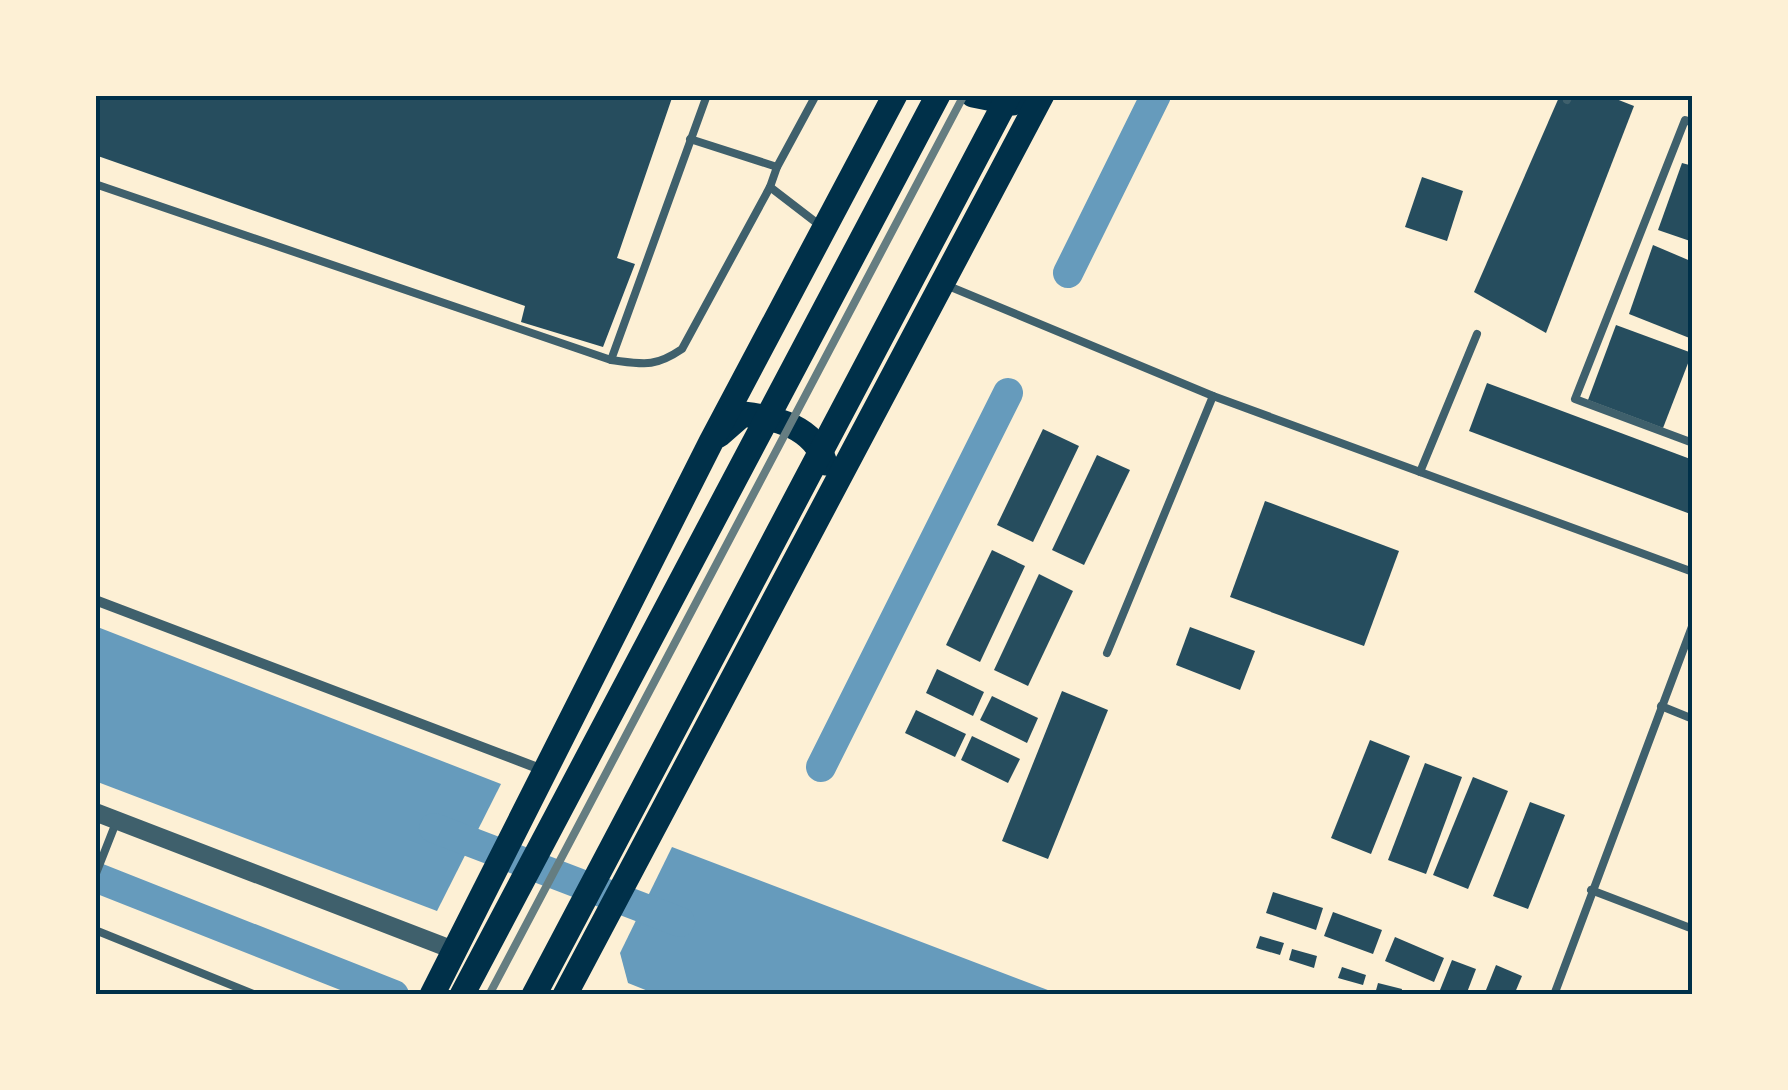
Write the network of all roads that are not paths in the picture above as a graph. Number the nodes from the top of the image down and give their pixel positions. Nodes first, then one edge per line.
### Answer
1 (707, 95) edge
2 (816, 95) edge
3 (895, 95) edge
4 (938, 95) edge
5 (973, 95) edge
6 (1009, 95) edge
7 (1022, 95) edge
8 (1042, 95) edge
9 (1693, 124) edge
10 (690, 139) junction
11 (777, 167) junction
12 (95, 184) edge
13 (770, 187) junction
14 (824, 228) junction
15 (942, 283) junction
16 (1477, 334) dead end
17 (611, 360) junction
18 (1213, 396) junction
19 (711, 442) junction
20 (1693, 442) edge
21 (1420, 472) junction
22 (820, 512) junction
23 (1693, 572) edge
24 (95, 600) edge
25 (1693, 624) edge
26 (1107, 653) dead end
27 (1661, 706) junction
28 (1693, 719) edge
29 (545, 771) junction
30 (95, 812) edge
31 (117, 820) junction
32 (95, 876) edge
33 (1591, 890) junction
34 (1693, 929) edge
35 (95, 930) edge
36 (456, 951) junction
37 (432, 994) edge
38 (256, 995) edge
39 (462, 995) edge
40 (534, 995) edge
41 (565, 995) edge
42 (1554, 995) edge

1 - 10 lane
2 - 11 lane
3 - 14 main road
4 - 39 main road
5 - 7 main road
6 - 40 main road
8 - 15 main road
9 - 20 lane
10 - 11 lane
10 - 17 lane
11 - 13 lane
12 - 17 lane
13 - 14 lane
13 - 17 lane
14 - 19 main road
15 - 18 lane
15 - 22 main road
16 - 21 lane
18 - 21 lane
18 - 26 lane
19 - 22 main road
19 - 29 main road
21 - 23 lane
22 - 41 main road
24 - 29 street
25 - 27 lane
27 - 28 lane
27 - 33 lane
29 - 36 main road
30 - 31 street
31 - 32 lane
31 - 36 street
33 - 34 lane
33 - 42 lane
35 - 38 lane
36 - 37 main road

